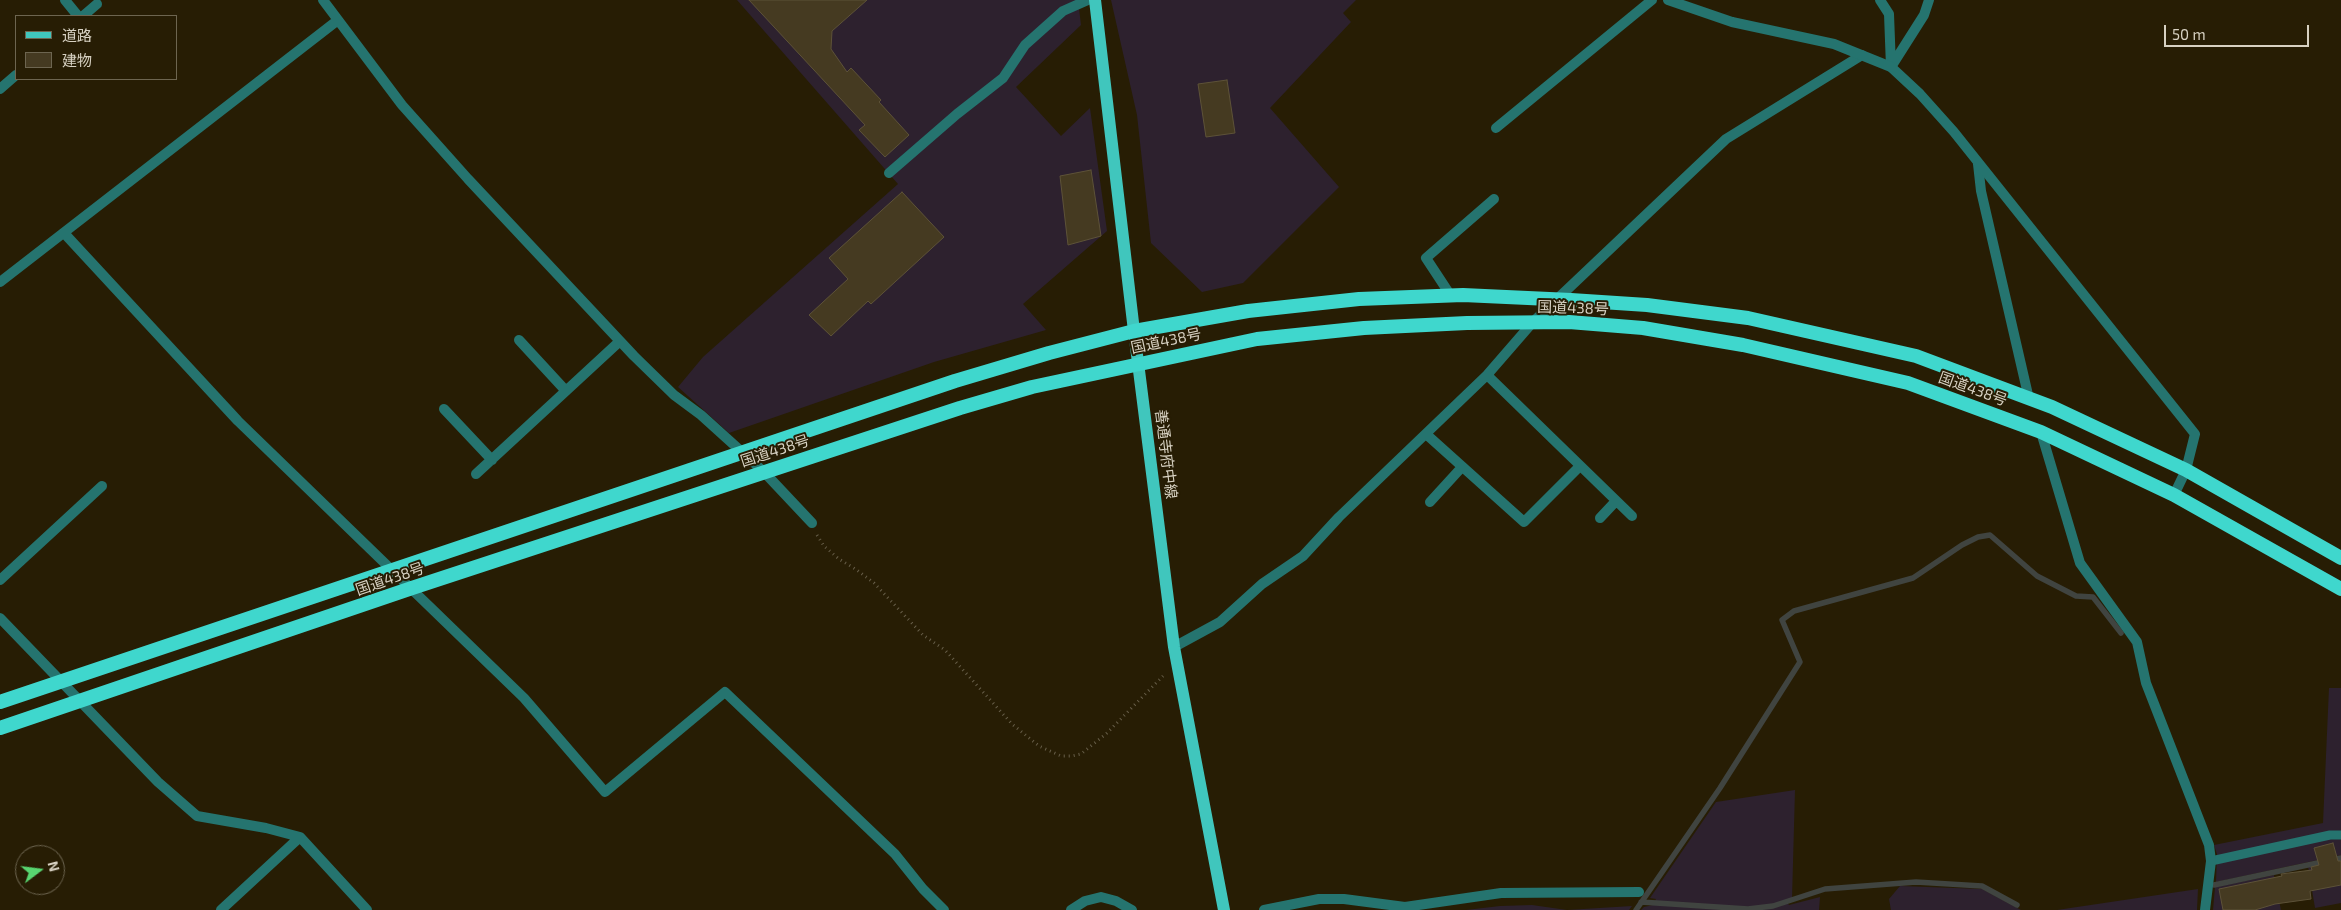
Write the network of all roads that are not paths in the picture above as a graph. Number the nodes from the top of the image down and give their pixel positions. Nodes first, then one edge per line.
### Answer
1 (65, 0) edge
2 (323, 0) edge
3 (1088, 0) edge
4 (1095, 0) edge
5 (1652, 0) edge
6 (1668, 0) edge
7 (1880, 0) edge
8 (1929, 0) edge
9 (97, 4) dead end
10 (77, 15) edge
11 (84, 15) edge
12 (338, 20) junction
13 (1862, 55) junction
14 (1891, 67) junction
15 (15, 76) edge
16 (0, 89) edge
17 (1496, 128) dead end
18 (1978, 164) junction
19 (889, 173) dead end
20 (1494, 199) dead end
21 (64, 233) junction
22 (0, 282) edge
23 (1451, 296) junction
24 (1558, 299) junction
25 (1533, 322) junction
26 (1134, 330) junction
27 (519, 340) dead end
28 (620, 341) junction
29 (1138, 364) junction
30 (1487, 375) junction
31 (566, 391) junction
32 (2029, 399) junction
33 (444, 409) dead end
34 (2041, 432) junction
35 (1426, 434) junction
36 (743, 454) junction
37 (492, 460) junction
38 (1580, 466) junction
39 (1462, 467) junction
40 (2186, 470) junction
41 (764, 472) junction
42 (476, 474) dead end
43 (102, 486) dead end
44 (2174, 494) junction
45 (1616, 500) junction
46 (1430, 502) dead end
47 (1632, 516) dead end
48 (1600, 518) dead end
49 (812, 523) road end
50 (2341, 558) edge
51 (393, 570) junction
52 (0, 580) edge
53 (412, 588) junction
54 (2341, 589) edge
55 (0, 618) edge
56 (1174, 647) junction
57 (63, 681) junction
58 (81, 701) junction
59 (0, 702) edge
60 (0, 728) edge
61 (2341, 835) edge
62 (300, 837) junction
63 (2211, 861) junction
64 (1638, 892) dead end
65 (221, 910) edge
66 (367, 910) edge
67 (944, 910) edge
68 (1071, 910) edge
69 (1132, 910) edge
70 (1224, 910) edge
71 (1264, 910) edge
72 (2205, 910) edge

1 - 10 street
2 - 12 street
3 - 19 street
4 - 26 main road, 善通寺府中線
5 - 17 street
6 - 13 street
7 - 14 street
8 - 14 street
9 - 11 street
12 - 21 street
12 - 28 street
13 - 14 street
13 - 24 street
14 - 18 street
15 - 16 street
18 - 32 street
18 - 40 street
20 - 23 street
21 - 22 street
21 - 51 street
23 - 24 highway, 国道438号
23 - 26 highway, 国道438号
24 - 25 street
24 - 32 highway, 国道438号
25 - 29 highway, 国道438号
25 - 30 street
25 - 34 highway, 国道438号
26 - 29 main road, 善通寺府中線
26 - 36 highway, 国道438号
27 - 31 street
28 - 31 street
28 - 36 street
29 - 41 highway, 国道438号
29 - 56 main road, 善通寺府中線
30 - 35 street
30 - 38 street
31 - 37 street
32 - 40 highway, 国道438号
33 - 37 street
34 - 44 highway, 国道438号
34 - 63 street
35 - 39 street
35 - 56 street
36 - 41 street
36 - 51 highway, 国道438号
37 - 42 street
38 - 39 street
38 - 45 street
39 - 46 street
40 - 44 street
40 - 50 highway, 国道438号
41 - 49 street
41 - 53 highway, 国道438号
43 - 52 street
44 - 54 highway, 国道438号
45 - 47 street
45 - 48 street
51 - 53 street
51 - 57 highway, 国道438号
53 - 58 highway, 国道438号
53 - 67 street
55 - 57 street
56 - 70 main road, 善通寺府中線
57 - 58 street
57 - 59 highway, 国道438号
58 - 60 highway, 国道438号
58 - 62 street
61 - 63 lane
62 - 65 street
62 - 66 street
63 - 72 street
64 - 71 street
68 - 69 street

